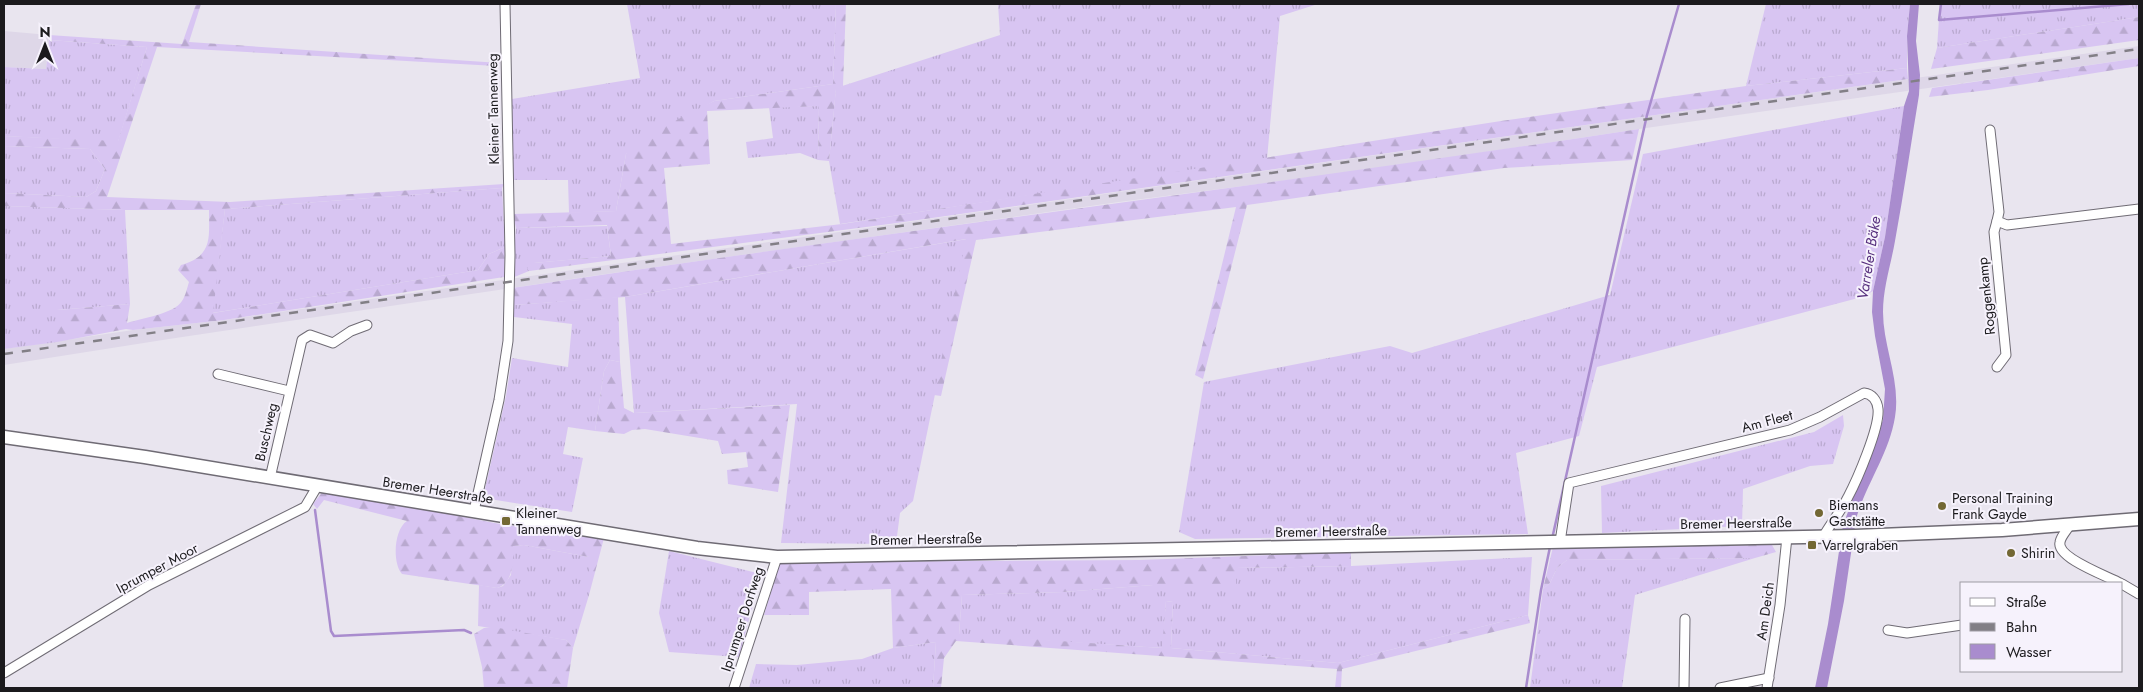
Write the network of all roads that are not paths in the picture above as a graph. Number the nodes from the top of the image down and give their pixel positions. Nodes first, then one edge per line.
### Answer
1 (504, 4) edge
2 (1990, 130) dead end
3 (2139, 209) edge
4 (1997, 221) junction
5 (367, 324) dead end
6 (1998, 367) dead end
7 (218, 374) dead end
8 (289, 391) junction
9 (4, 437) edge
10 (270, 478) junction
11 (318, 485) junction
12 (474, 511) junction
13 (2139, 519) edge
14 (2070, 525) junction
15 (1788, 537) junction
16 (1823, 537) junction
17 (1554, 542) junction
18 (776, 557) junction
19 (2104, 580) edge
20 (2123, 585) edge
21 (2139, 594) edge
22 (1685, 620) dead end
23 (1960, 625) edge
24 (1888, 630) dead end
25 (4, 673) edge
26 (1769, 678) junction
27 (734, 688) edge
28 (1684, 688) edge
29 (1720, 688) edge
30 (1767, 688) edge

1 - 12 street, Kleiner Tannenweg
2 - 4 street, Roggenkamp
3 - 4 street
4 - 6 street, Roggenkamp
5 - 8 street, Buschweg
7 - 8 street, Buschweg
8 - 10 street, Buschweg
9 - 10 main road, Bremer Heerstraße
10 - 11 main road, Bremer Heerstraße
11 - 12 main road, Bremer Heerstraße
11 - 25 street, Iprumper Moor
12 - 18 main road, Bremer Heerstraße
13 - 14 main road, Bremer Heerstraße
14 - 16 main road, Bremer Heerstraße
14 - 19 street
15 - 16 main road, Bremer Heerstraße
15 - 17 main road, Bremer Heerstraße
15 - 26 street, Am Deich
16 - 17 street, Am Fleet
17 - 18 main road, Bremer Heerstraße
18 - 27 street, Iprumper Dorfweg
20 - 21 street
22 - 28 street
23 - 24 street
26 - 29 street
26 - 30 street, Am Deich

